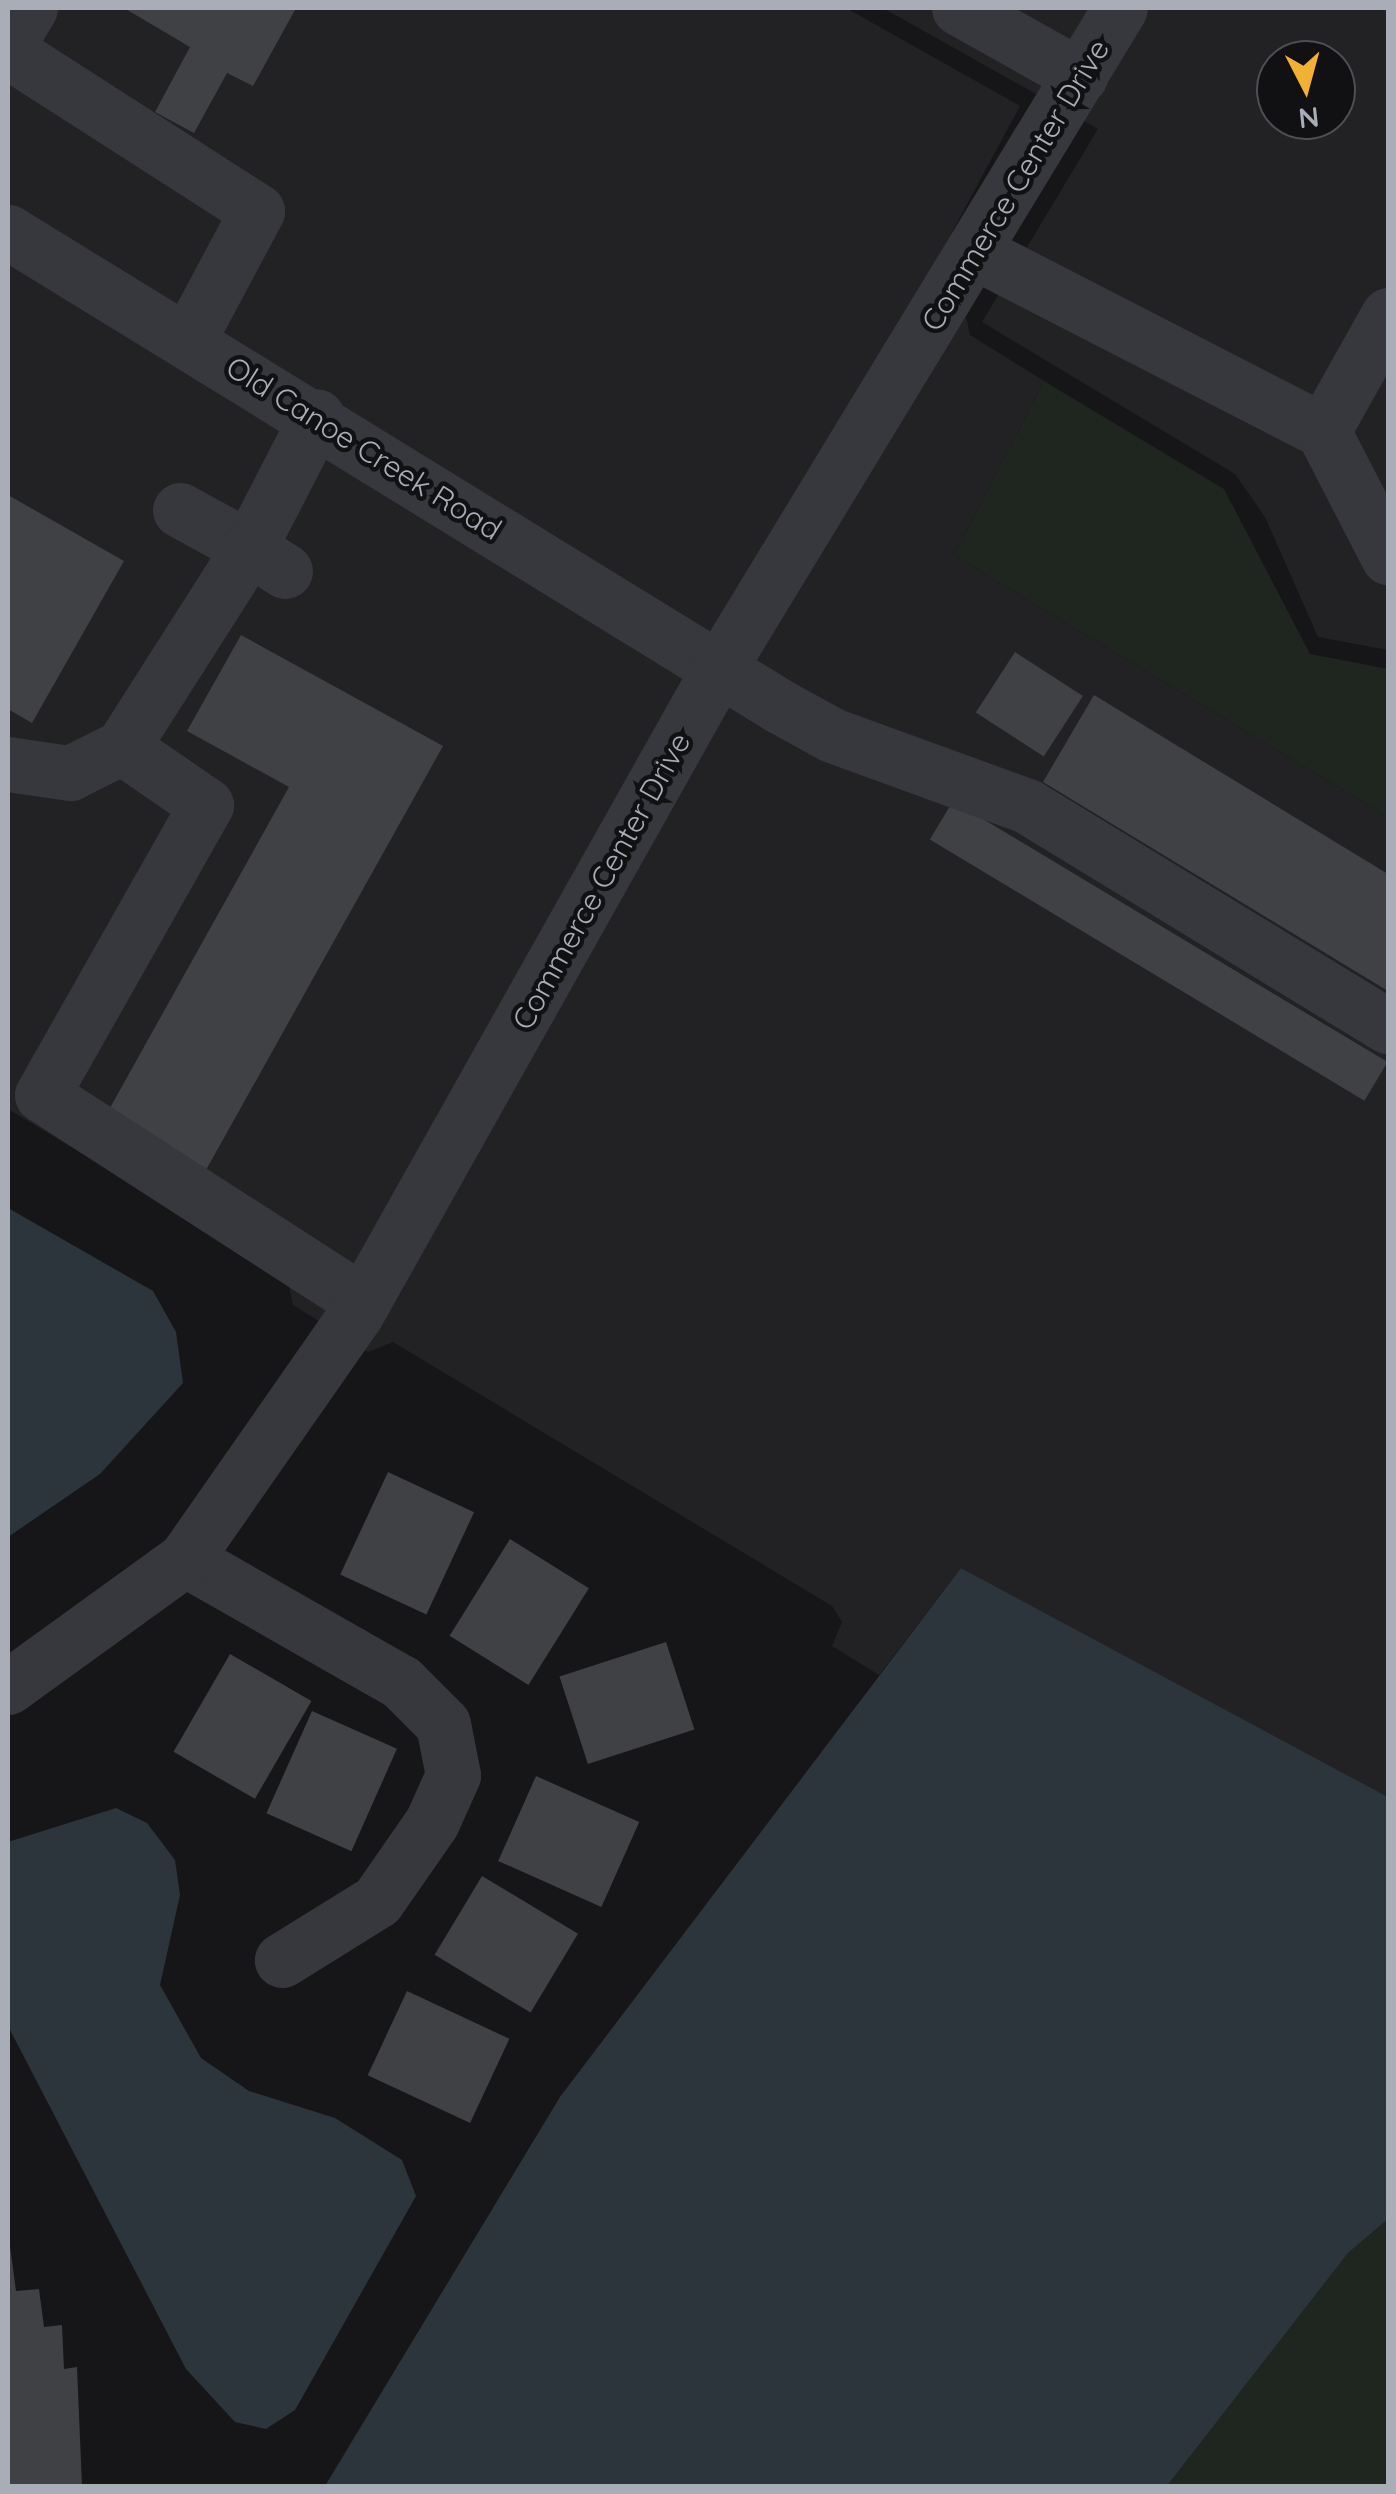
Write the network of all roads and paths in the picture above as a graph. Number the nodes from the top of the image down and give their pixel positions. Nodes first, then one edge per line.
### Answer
1 (30, 8) edge
2 (959, 8) edge
3 (1120, 8) edge
4 (8, 48) edge
5 (1080, 76) junction
6 (13, 251) edge
7 (977, 252) junction
8 (1388, 316) edge
9 (188, 340) junction
10 (317, 416) junction
11 (1322, 432) junction
12 (180, 510) dead end
13 (1388, 557) edge
14 (267, 560) junction
15 (718, 670) junction
16 (122, 748) junction
17 (8, 764) edge
18 (1388, 1026) edge
19 (363, 1302) junction
20 (185, 1559) junction
21 (8, 1687) edge
22 (282, 1960) dead end

1 - 4 street
2 - 5 street
3 - 5 street, Commerce Center Drive
4 - 9 street
5 - 7 street, Commerce Center Drive
6 - 9 street, Old Canoe Creek Road
7 - 11 street
7 - 15 street, Commerce Center Drive
8 - 11 street
9 - 10 street, Old Canoe Creek Road
10 - 14 street
10 - 15 street, Old Canoe Creek Road
11 - 13 street
12 - 14 street
14 - 16 street
15 - 18 street, Old Canoe Creek Road
15 - 19 street, Commerce Center Drive
16 - 17 street
16 - 19 street
19 - 20 street, Commerce Center Drive
20 - 21 street, Commerce Center Drive
20 - 22 street

